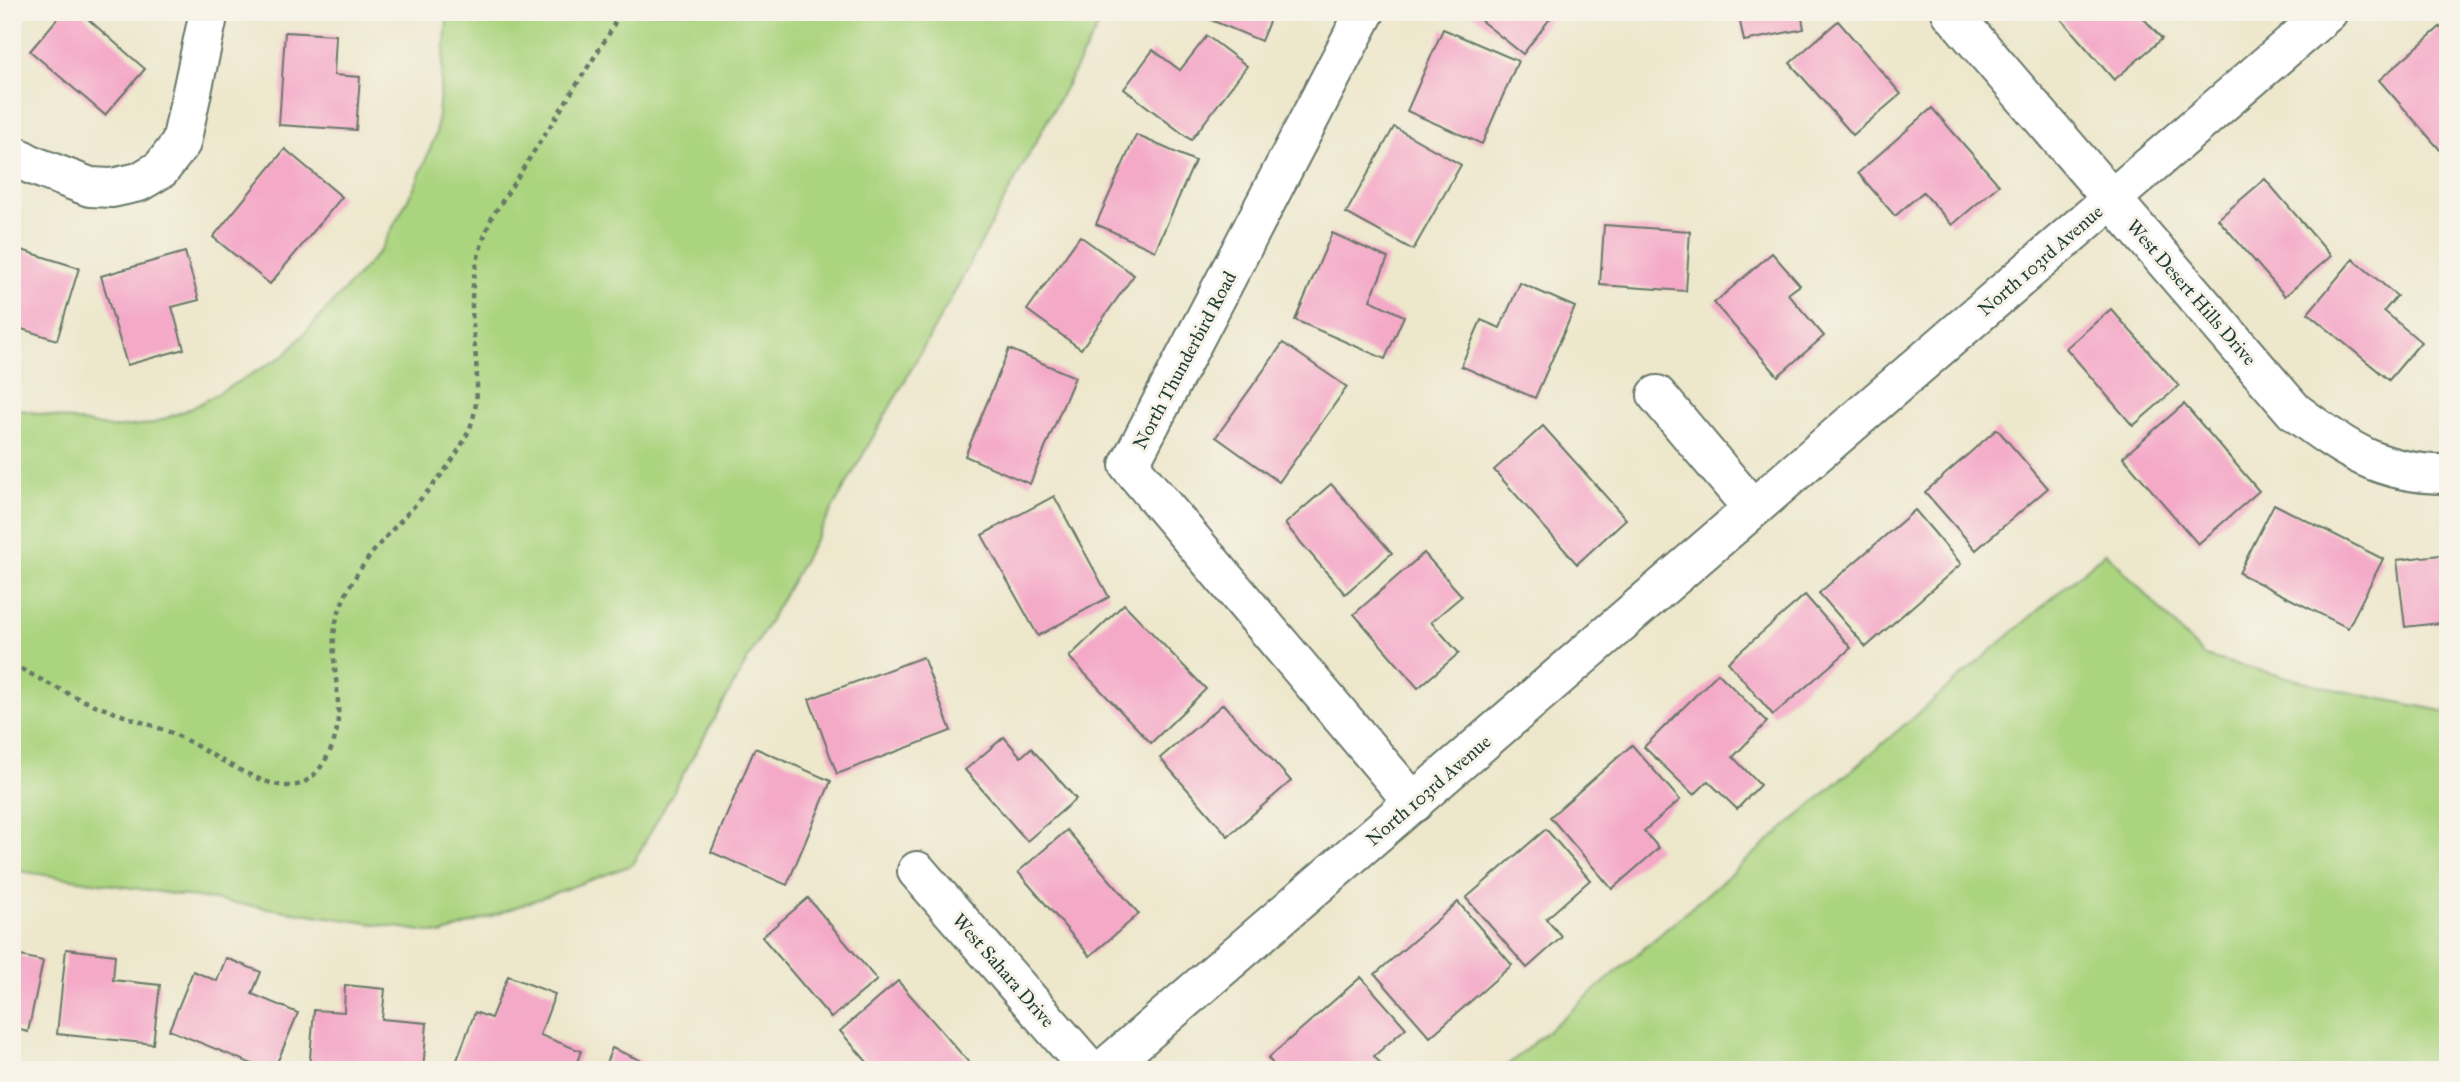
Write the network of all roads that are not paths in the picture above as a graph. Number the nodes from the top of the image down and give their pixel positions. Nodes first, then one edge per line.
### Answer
1 (209, 12) edge
2 (1365, 12) edge
3 (1951, 12) edge
4 (2328, 12) edge
5 (12, 154) edge
6 (2111, 199) junction
7 (1657, 395) dead end
8 (2448, 474) edge
9 (1752, 508) junction
10 (1414, 803) junction
11 (917, 871) dead end
12 (1090, 1070) edge
13 (1103, 1070) edge

1 - 5 street
2 - 10 street, North Thunderbird Road
3 - 6 street, West Desert Hills Drive
4 - 6 street, North 103rd Avenue
6 - 8 street, West Desert Hills Drive
6 - 9 street, North 103rd Avenue
7 - 9 street
9 - 10 street, North 103rd Avenue
10 - 13 street, North 103rd Avenue
11 - 12 street, West Sahara Drive

